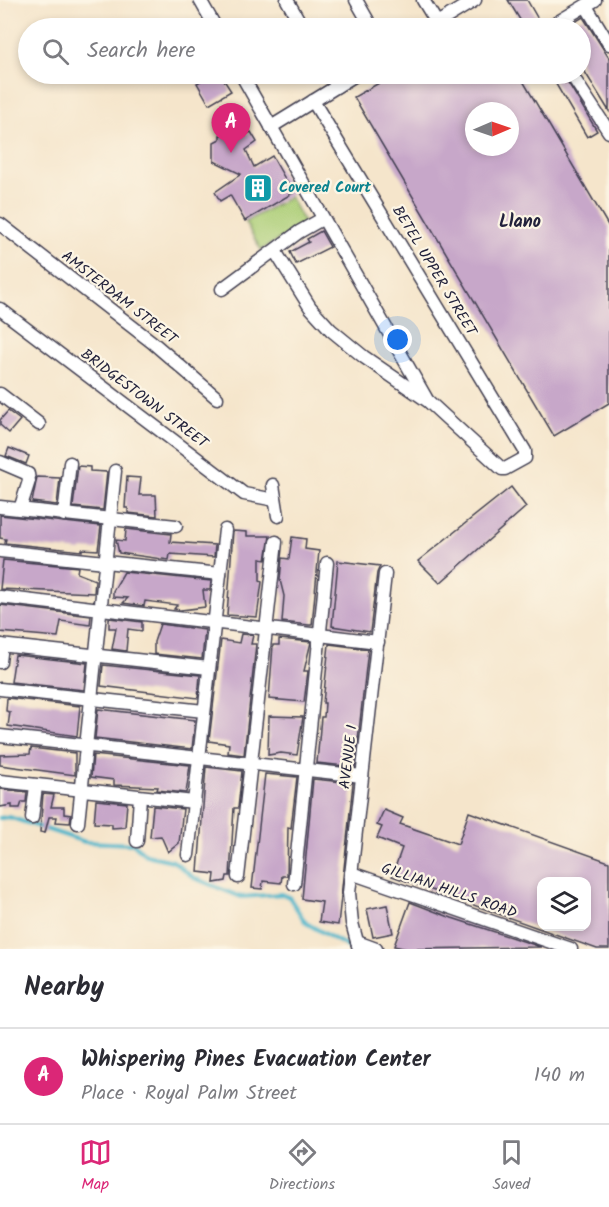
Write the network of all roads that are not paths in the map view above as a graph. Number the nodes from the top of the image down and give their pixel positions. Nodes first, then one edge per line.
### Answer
1 (200, 0) edge
2 (287, 0) edge
3 (356, 0) edge
4 (423, 0) edge
5 (475, 0) edge
6 (590, 3) edge
7 (210, 18) edge
8 (297, 18) edge
9 (366, 18) edge
10 (430, 18) edge
11 (446, 18) edge
12 (565, 18) edge
13 (609, 44) edge
14 (247, 84) edge
15 (340, 84) edge
16 (578, 84) edge
17 (337, 86) joint
18 (313, 101) junction
19 (271, 128) junction
20 (609, 132) edge
21 (322, 219) junction
22 (2, 230) edge
23 (276, 251) junction
24 (222, 289) dead end
25 (0, 309) edge
26 (0, 394) edge
27 (217, 398) dead end
28 (428, 401) junction
29 (39, 424) dead end
30 (0, 462) edge
31 (70, 463) dead end
32 (115, 471) dead end
33 (273, 485) dead end
34 (275, 500) junction
35 (0, 507) edge
36 (21, 509) junction
37 (64, 515) junction
38 (278, 516) dead end
39 (110, 519) junction
40 (176, 526) dead end
41 (225, 531) dead end
42 (276, 542) dead end
43 (0, 550) edge
44 (105, 562) junction
45 (327, 563) dead end
46 (220, 574) junction
47 (385, 574) dead end
48 (0, 597) edge
49 (101, 609) junction
50 (214, 623) junction
51 (266, 629) junction
52 (320, 635) junction
53 (378, 642) junction
54 (1, 645) edge
55 (96, 655) junction
56 (0, 662) edge
57 (210, 668) junction
58 (0, 689) edge
59 (91, 700) junction
60 (204, 711) junction
61 (0, 736) edge
62 (86, 746) junction
63 (199, 758) junction
64 (251, 764) junction
65 (306, 770) junction
66 (362, 777) junction
67 (0, 781) edge
68 (36, 786) junction
69 (81, 791) junction
70 (140, 797) junction
71 (194, 802) junction
72 (32, 818) dead end
73 (78, 823) dead end
74 (136, 840) dead end
75 (188, 855) dead end
76 (351, 873) junction
77 (238, 877) dead end
78 (294, 884) dead end
79 (358, 946) edge
80 (565, 948) edge
81 (376, 949) edge

1 - 7 street
2 - 8 street
3 - 9 street
4 - 10 street
5 - 11 street
6 - 12 street
6 - 13 street
14 - 19 street
15 - 17 street
16 - 20 street
17 - 18 street
18 - 19 street
18 - 28 street, BETEL UPPER STREET
19 - 21 street
21 - 23 street
21 - 28 street
22 - 27 street, AMSTERDAM STREET
23 - 24 street
23 - 28 street
25 - 34 street, BRIDGESTOWN STREET
26 - 29 street
30 - 36 street
31 - 37 street
32 - 39 street
33 - 34 street
34 - 38 street
35 - 36 street
36 - 37 street
37 - 39 street
39 - 40 street
39 - 44 street
41 - 46 street
42 - 51 street
43 - 44 street
44 - 46 street
44 - 49 street
45 - 52 street
46 - 50 street
47 - 53 street, AVENUE I
48 - 49 street
49 - 50 street
49 - 55 street
50 - 51 street
50 - 57 street
51 - 52 street
51 - 64 street
52 - 53 street
52 - 65 street
53 - 66 street, AVENUE I
54 - 55 street
54 - 56 street
55 - 57 street
55 - 59 street
57 - 60 street
58 - 59 street
59 - 60 street
59 - 62 street
60 - 63 street
61 - 62 street
62 - 63 street
62 - 69 street
63 - 64 street
63 - 71 street
64 - 65 street
64 - 77 street
65 - 66 street
65 - 78 street
66 - 76 street, AVENUE I
67 - 68 street
68 - 69 street
68 - 72 street
69 - 70 street
69 - 73 street
70 - 71 street
70 - 74 street
71 - 75 street
76 - 79 street, AVENUE I
76 - 80 street, GILLIAN HILLS ROAD
79 - 81 street

